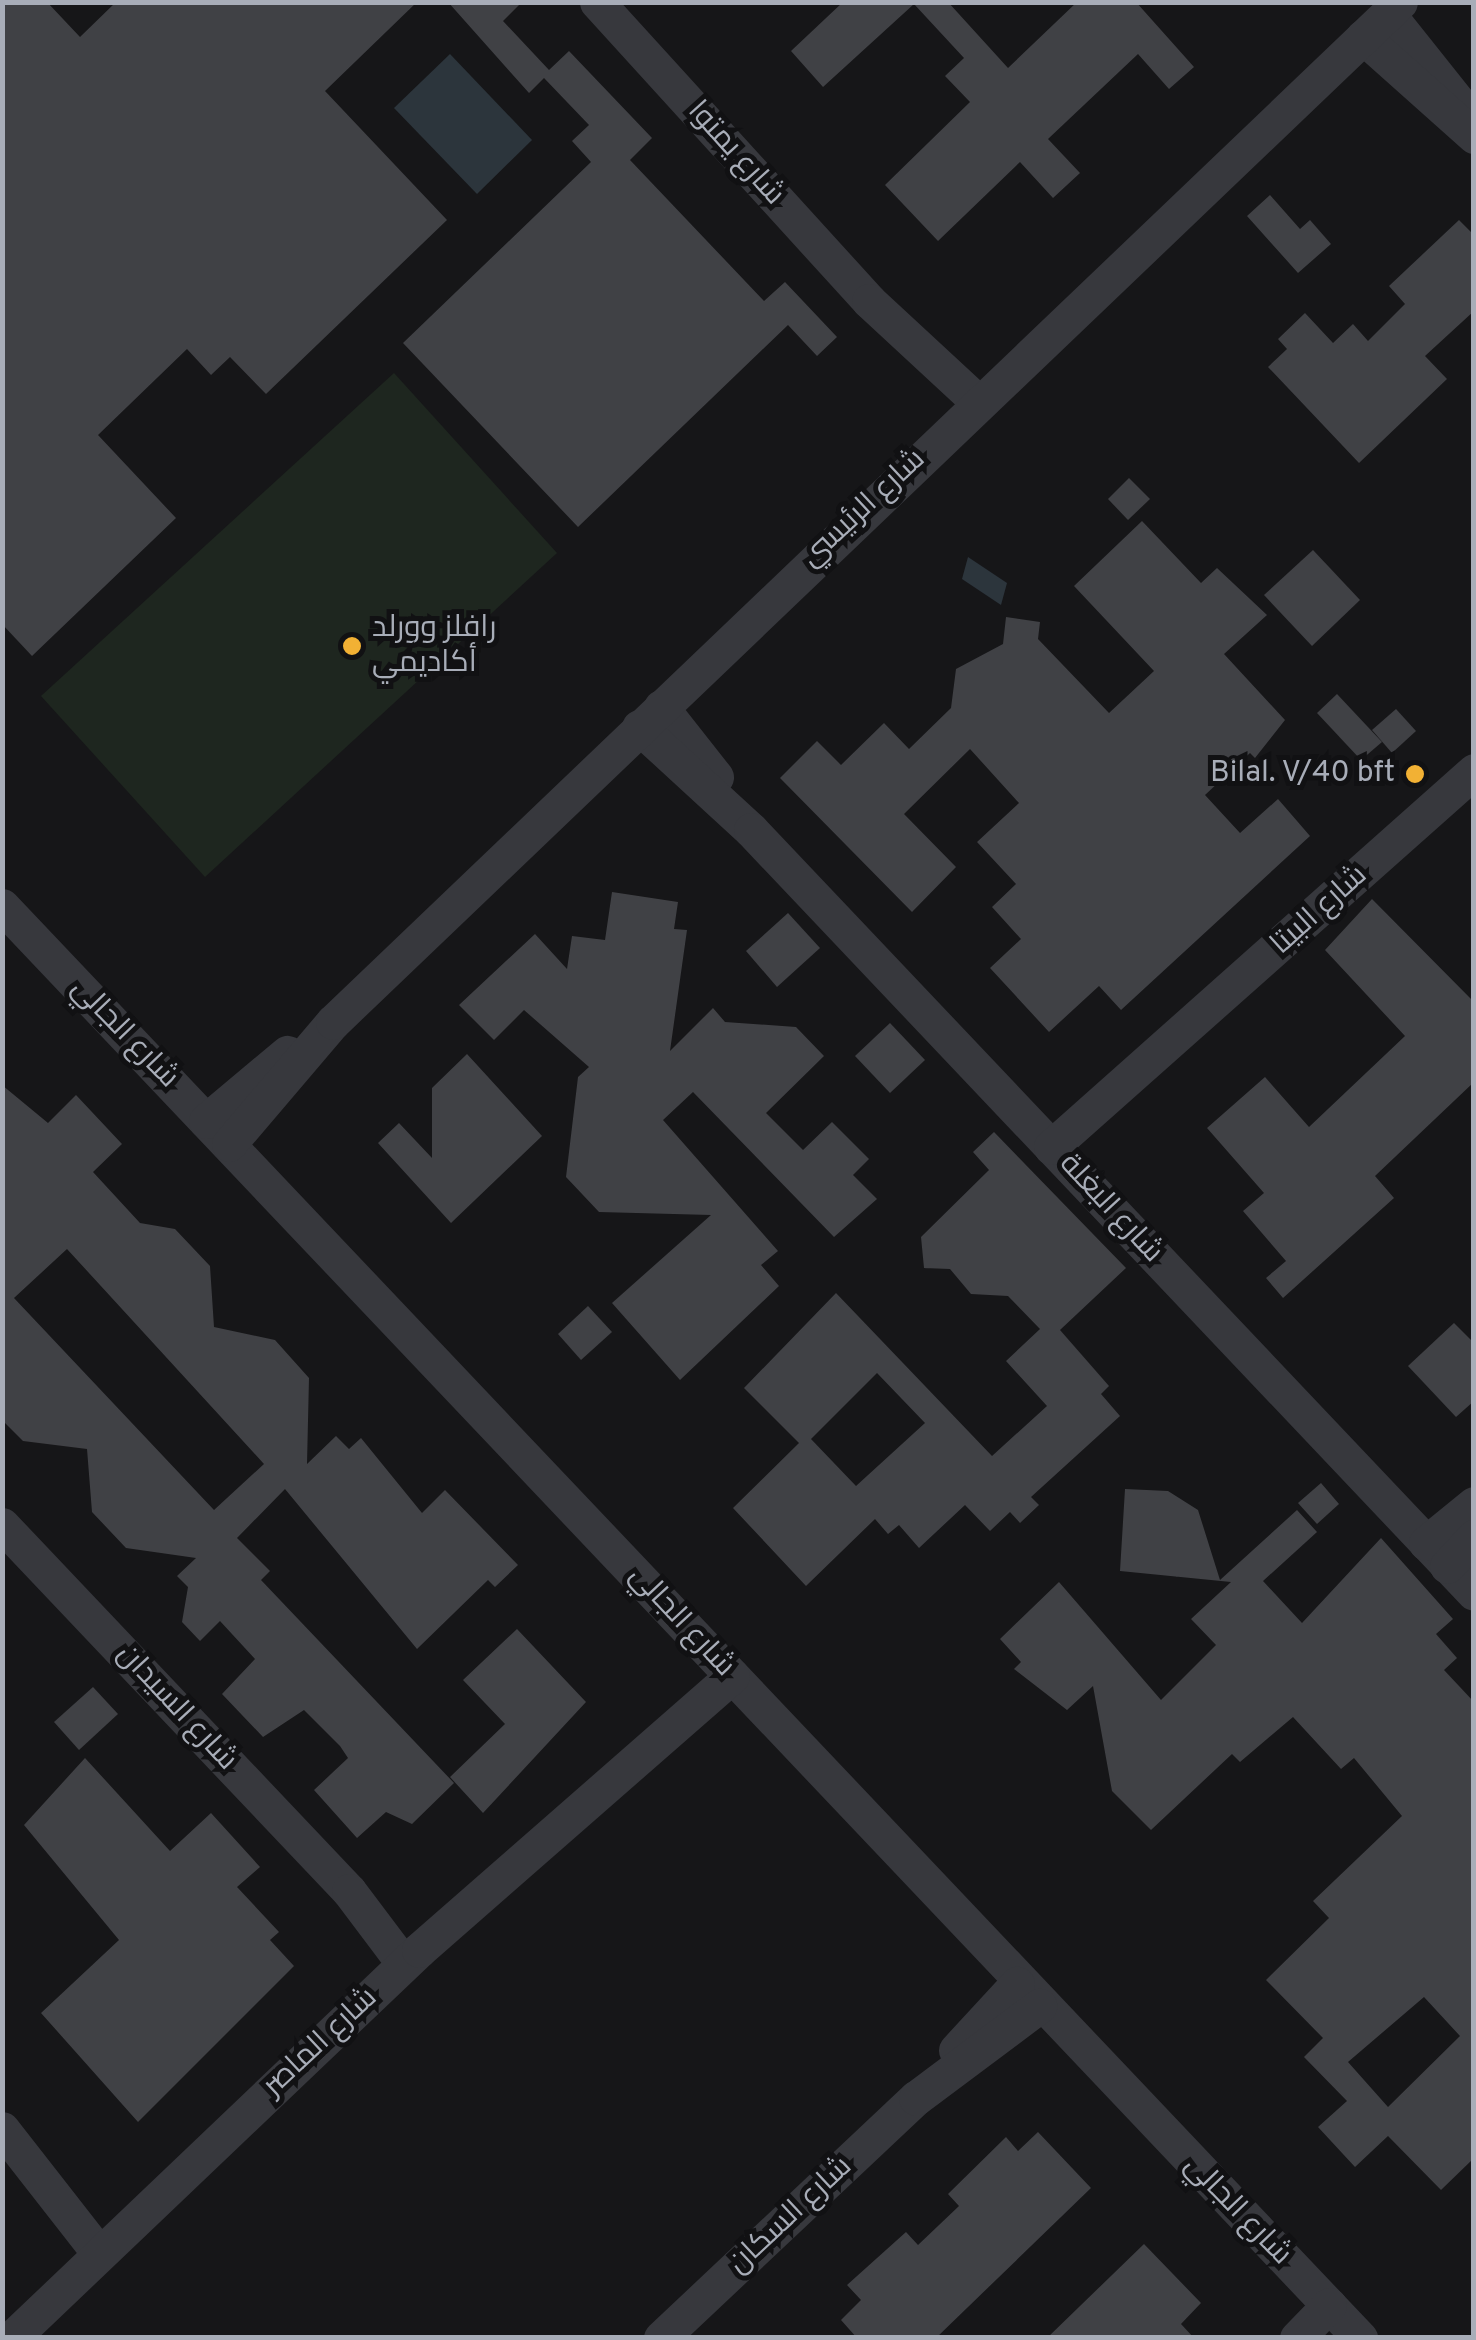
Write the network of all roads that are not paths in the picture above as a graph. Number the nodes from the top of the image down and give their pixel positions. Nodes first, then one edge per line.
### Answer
1 (604, 6) edge
2 (1384, 18) edge
3 (1474, 124) edge
4 (1474, 136) edge
5 (967, 412) junction
6 (650, 717) junction
7 (1474, 771) edge
8 (2, 906) edge
9 (218, 1133) junction
10 (1061, 1157) junction
11 (1474, 1504) edge
12 (2, 1525) edge
13 (1474, 1537) edge
14 (1437, 1554) junction
15 (1474, 1594) edge
16 (722, 1665) junction
17 (412, 1957) junction
18 (1028, 1995) junction
19 (4, 2130) edge
20 (109, 2243) junction
21 (1341, 2326) edge
22 (12, 2338) edge
23 (661, 2338) edge
24 (1296, 2338) edge

1 - 5 street, شارع يمتوا
2 - 3 street
2 - 4 street
2 - 5 street, شارع الرئيسي
5 - 6 street, شارع الرئيسي
6 - 9 street, شارع الرئيسي
6 - 10 street, شارع البغلة
7 - 10 street, شارع البيتا
8 - 9 street, شارع الجالي
9 - 16 street, شارع الجالي
10 - 14 street, شارع البغلة
11 - 14 street
12 - 17 street, شارع السيدان
13 - 14 street
14 - 15 street, شارع البغلة
16 - 17 street, شارع الماصر
16 - 18 street, شارع الجالي
17 - 20 street, شارع الماصر
18 - 21 street, شارع الجالي
18 - 23 street, شارع السكان
19 - 20 street
20 - 22 street, شارع الماصر
21 - 24 street

